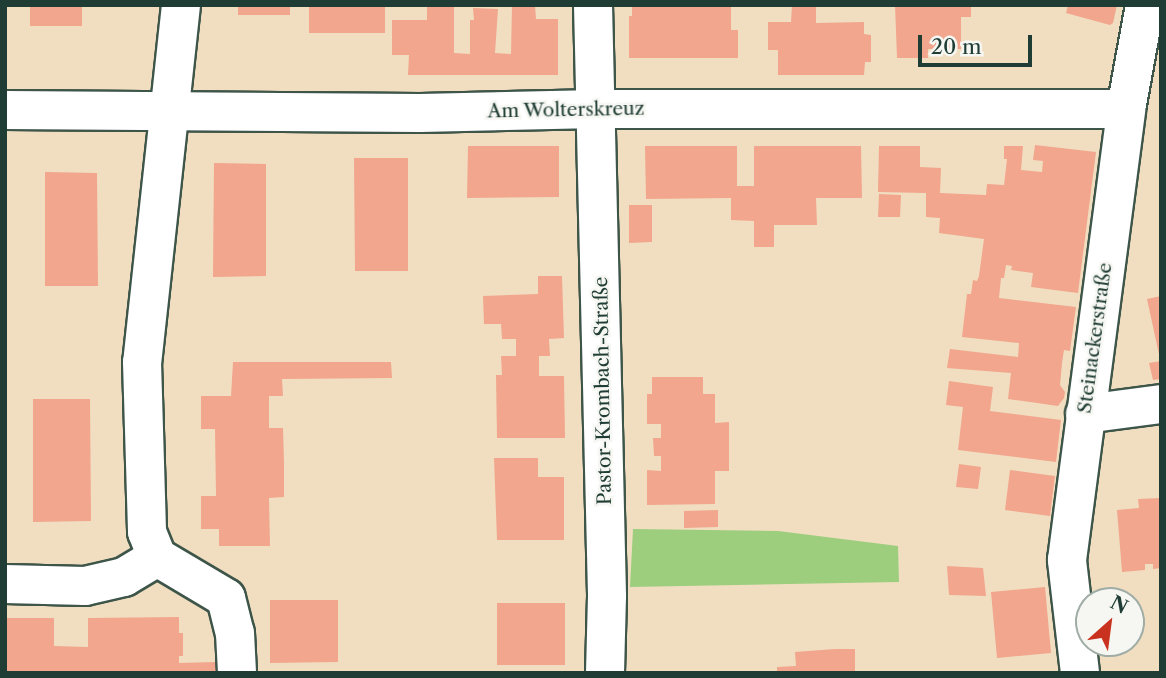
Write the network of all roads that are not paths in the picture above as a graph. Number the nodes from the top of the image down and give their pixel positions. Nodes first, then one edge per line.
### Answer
1 (181, 5) edge
2 (593, 5) edge
3 (1145, 5) edge
4 (597, 109) junction
5 (1126, 109) junction
6 (5, 110) edge
7 (171, 110) junction
8 (1161, 404) edge
9 (1085, 414) junction
10 (157, 557) junction
11 (5, 584) edge
12 (237, 673) edge
13 (605, 673) edge
14 (1080, 673) edge

1 - 7 street
2 - 4 street, Pastor-Krombach-Straße
3 - 5 street, Steinackerstraße
4 - 5 street, Am Wolterskreuz
4 - 7 street, Am Wolterskreuz
4 - 13 street, Pastor-Krombach-Straße
5 - 9 street, Steinackerstraße
6 - 7 street, Am Wolterskreuz
7 - 10 street
8 - 9 street
9 - 14 street, Steinackerstraße
10 - 11 street
10 - 12 street

